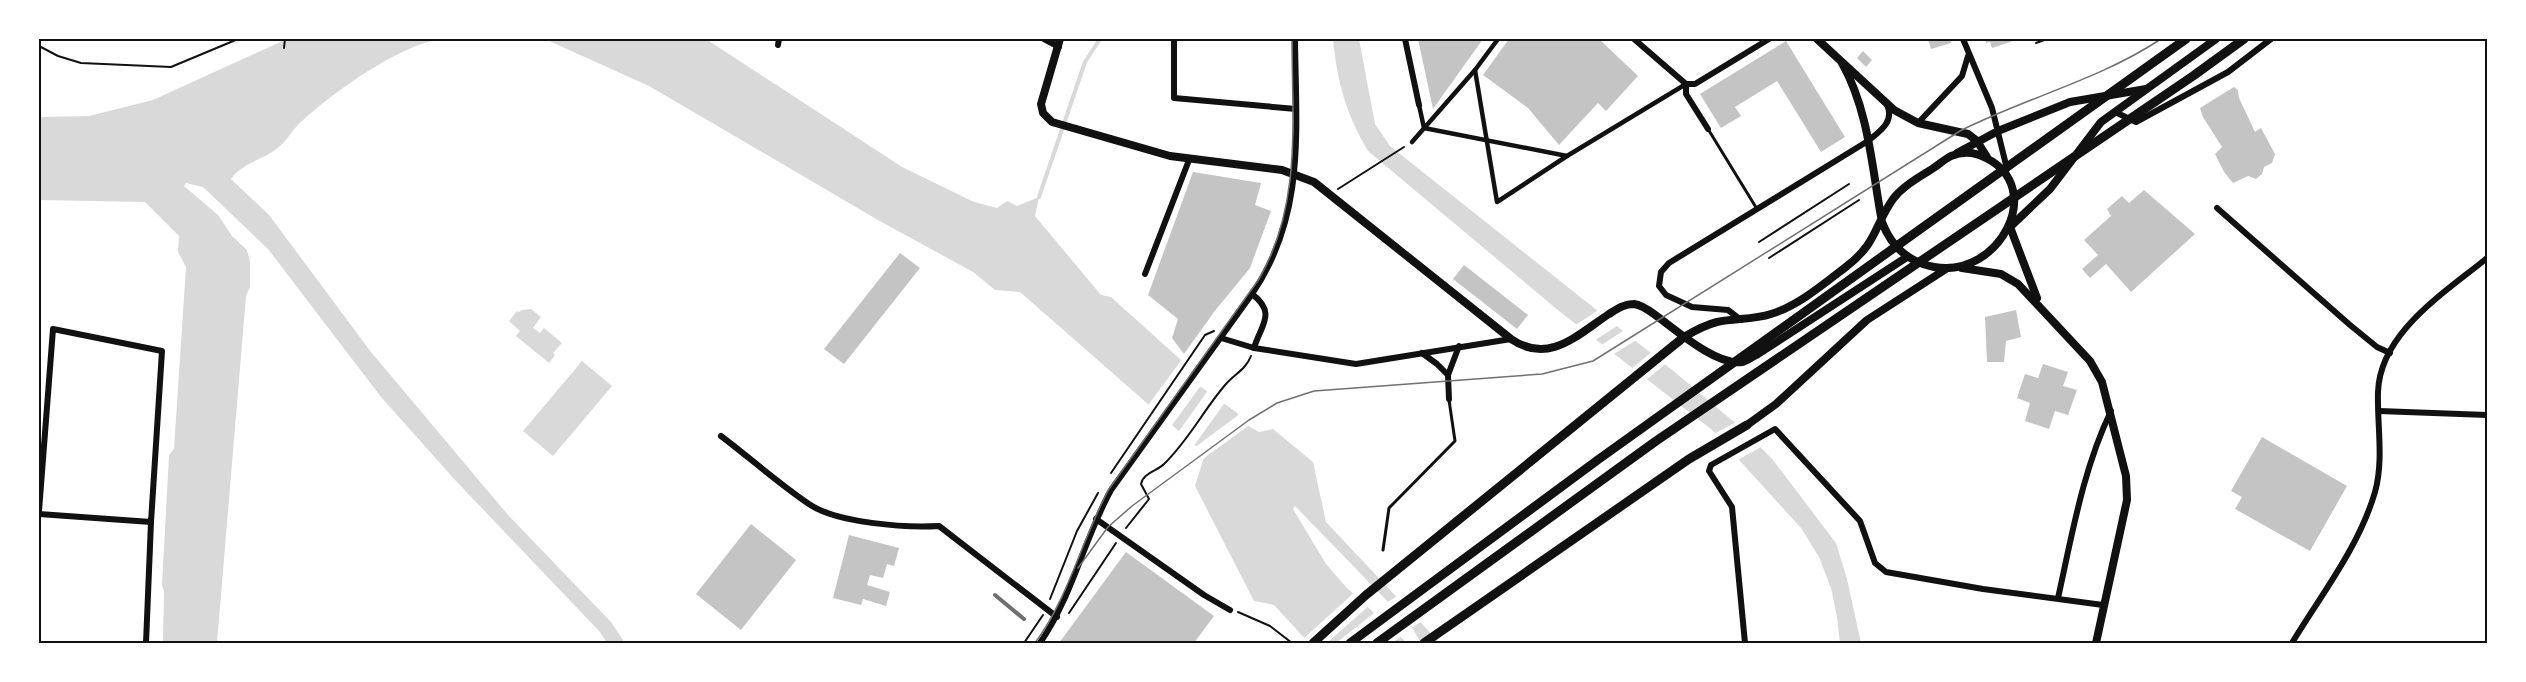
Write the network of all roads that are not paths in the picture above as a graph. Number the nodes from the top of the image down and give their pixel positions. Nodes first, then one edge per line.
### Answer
1 (1044, 39) edge
2 (1174, 39) edge
3 (1295, 39) edge
4 (1405, 39) edge
5 (1498, 39) edge
6 (1634, 39) edge
7 (1769, 39) edge
8 (1817, 39) edge
9 (1963, 39) edge
10 (2187, 39) edge
11 (2216, 39) edge
12 (2244, 39) edge
13 (2271, 39) edge
14 (1060, 43) edge
15 (1968, 55) junction
16 (1842, 63) junction
17 (1475, 70) junction
18 (1686, 84) junction
19 (2148, 89) junction
20 (1883, 99) junction
21 (1419, 105) joint
22 (1296, 109) junction
23 (2115, 112) junction
24 (1918, 123) junction
25 (1424, 129) junction
26 (1708, 129) joint
27 (1998, 131) junction
28 (1487, 141) junction
29 (1868, 141) junction
30 (1977, 141) junction
31 (1410, 144) road end
32 (1567, 156) junction
33 (1952, 156) junction
34 (1988, 158) junction
35 (1189, 160) junction
36 (1296, 174) junction
37 (2010, 183) junction
38 (2217, 208) dead end
39 (1757, 209) junction
40 (1881, 222) junction
41 (2010, 227) junction
42 (1907, 257) junction
43 (2487, 258) edge
44 (1961, 268) junction
45 (1946, 269) junction
46 (1145, 274) dead end
47 (1252, 294) junction
48 (2041, 307) junction
49 (1742, 320) junction
50 (1684, 337) junction
51 (1221, 338) junction
52 (1511, 339) junction
53 (1460, 346) junction
54 (1254, 348) junction
55 (1422, 353) junction
56 (2390, 353) junction
57 (1448, 375) junction
58 (1449, 399) joint
59 (2111, 411) junction
60 (2379, 411) junction
61 (2487, 415) edge
62 (1748, 425) joint
63 (721, 436) dead end
64 (39, 512) edge
65 (1096, 519) junction
66 (151, 522) junction
67 (1383, 550) dead end
68 (2058, 598) junction
69 (2103, 605) junction
70 (1230, 610) road end
71 (1057, 617) junction
72 (2293, 640) edge
73 (146, 643) edge
74 (1040, 643) edge
75 (1313, 643) edge
76 (1350, 643) edge
77 (1377, 643) edge
78 (1424, 643) edge
79 (1745, 643) edge
80 (2096, 643) edge
81 (2302, 643) edge

1 - 14 street
2 - 22 street
3 - 22 street
4 - 21 street
5 - 17 street
6 - 18 street
7 - 18 street
8 - 16 street
9 - 15 street
10 - 76 main road
11 - 19 street
12 - 77 main road
13 - 23 street
14 - 35 street
15 - 24 street
15 - 27 street
16 - 20 street
16 - 29 street
17 - 25 street
17 - 28 street
18 - 26 street
18 - 32 street
19 - 23 street
19 - 27 street
20 - 24 street
20 - 29 street
21 - 25 street
22 - 36 street
23 - 41 street
24 - 30 street
25 - 28 street
25 - 31 street
26 - 39 lane
27 - 30 street
27 - 37 street
28 - 32 street
28 - 32 street
29 - 39 street
29 - 40 street
30 - 33 street
30 - 34 street
33 - 34 street
33 - 40 street
34 - 37 street
35 - 36 street
35 - 46 street
36 - 47 street
36 - 52 street
37 - 41 street
38 - 56 street
39 - 49 street
40 - 42 street
40 - 49 street
41 - 44 street
41 - 48 street
42 - 45 street
42 - 50 street
43 - 56 street
44 - 45 street
44 - 48 street
45 - 62 street
47 - 51 street
47 - 54 street
48 - 59 street
49 - 50 street
50 - 52 street
50 - 75 main road
51 - 54 street
51 - 65 street
52 - 53 street
53 - 55 street
53 - 57 street
54 - 55 street
55 - 57 street
56 - 60 street
57 - 58 street
58 - 67 lane
59 - 68 street
59 - 69 street
60 - 61 street
60 - 72 street
62 - 78 main road
63 - 71 street
64 - 66 street
64 - 66 street
65 - 70 street
65 - 71 street
66 - 73 street
68 - 69 street
68 - 79 street
69 - 80 street
71 - 74 street
72 - 81 street

